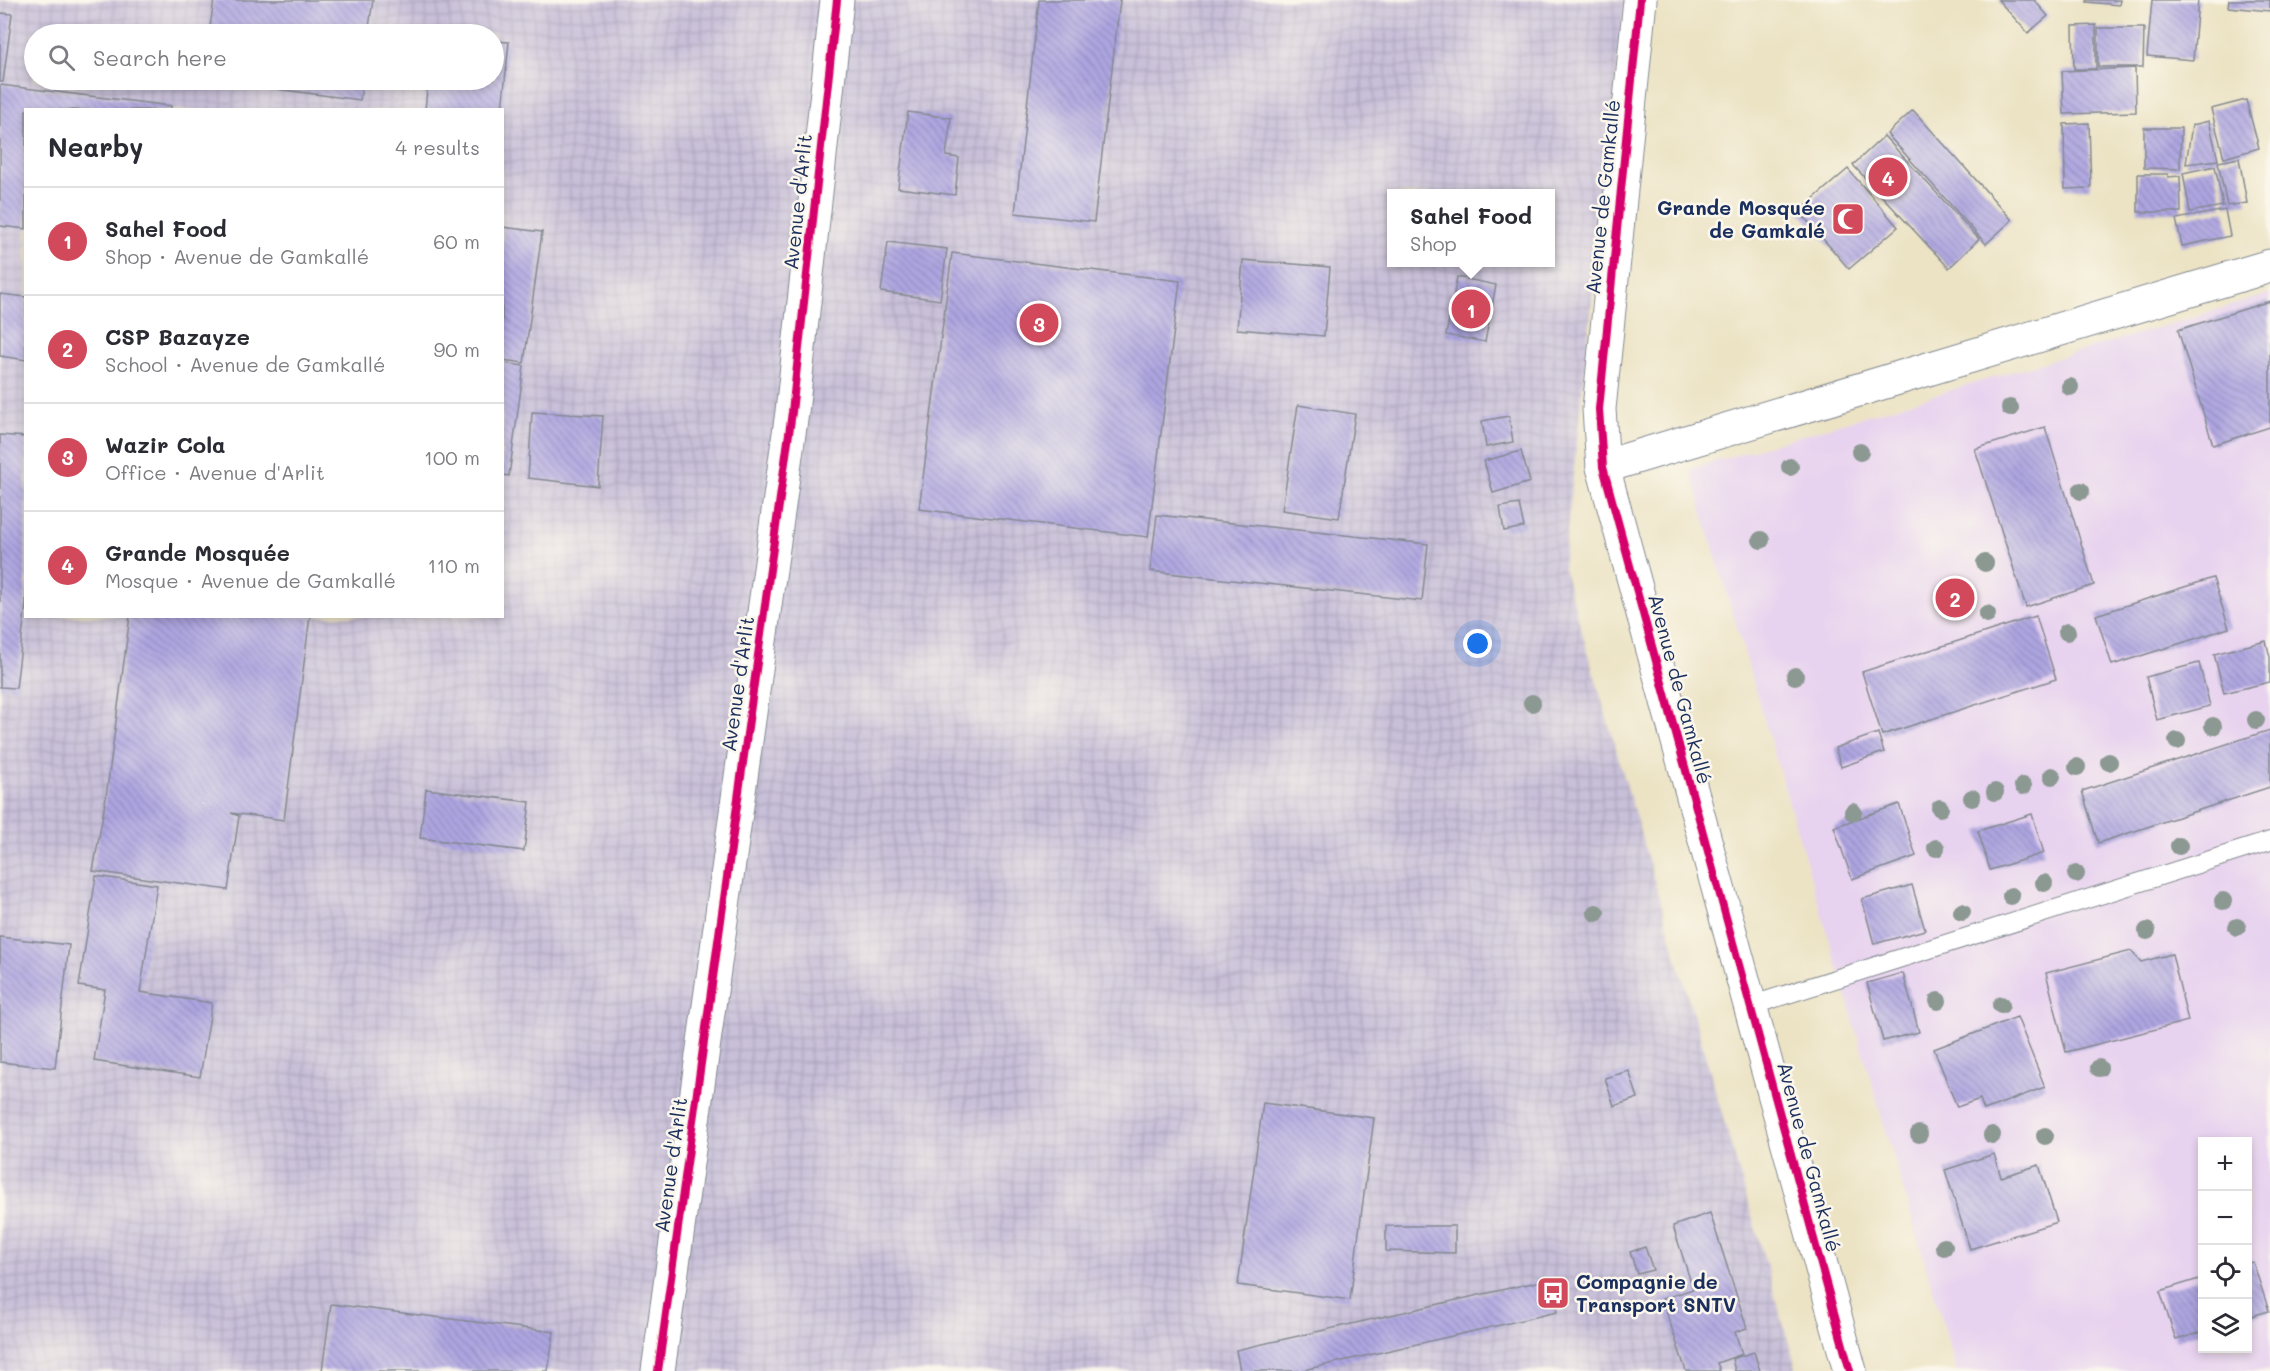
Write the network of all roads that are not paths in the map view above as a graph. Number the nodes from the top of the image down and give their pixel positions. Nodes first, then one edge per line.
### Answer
1 (837, 0) edge
2 (1640, 0) edge
3 (2270, 266) edge
4 (1603, 466) junction
5 (2270, 841) edge
6 (1750, 1006) junction
7 (658, 1371) edge
8 (1851, 1371) edge

1 - 7 street, Avenue d'Arlit
2 - 4 street, Avenue de Gamkallé
3 - 4 street
4 - 6 street, Avenue de Gamkallé
5 - 6 lane
6 - 8 street, Avenue de Gamkallé

